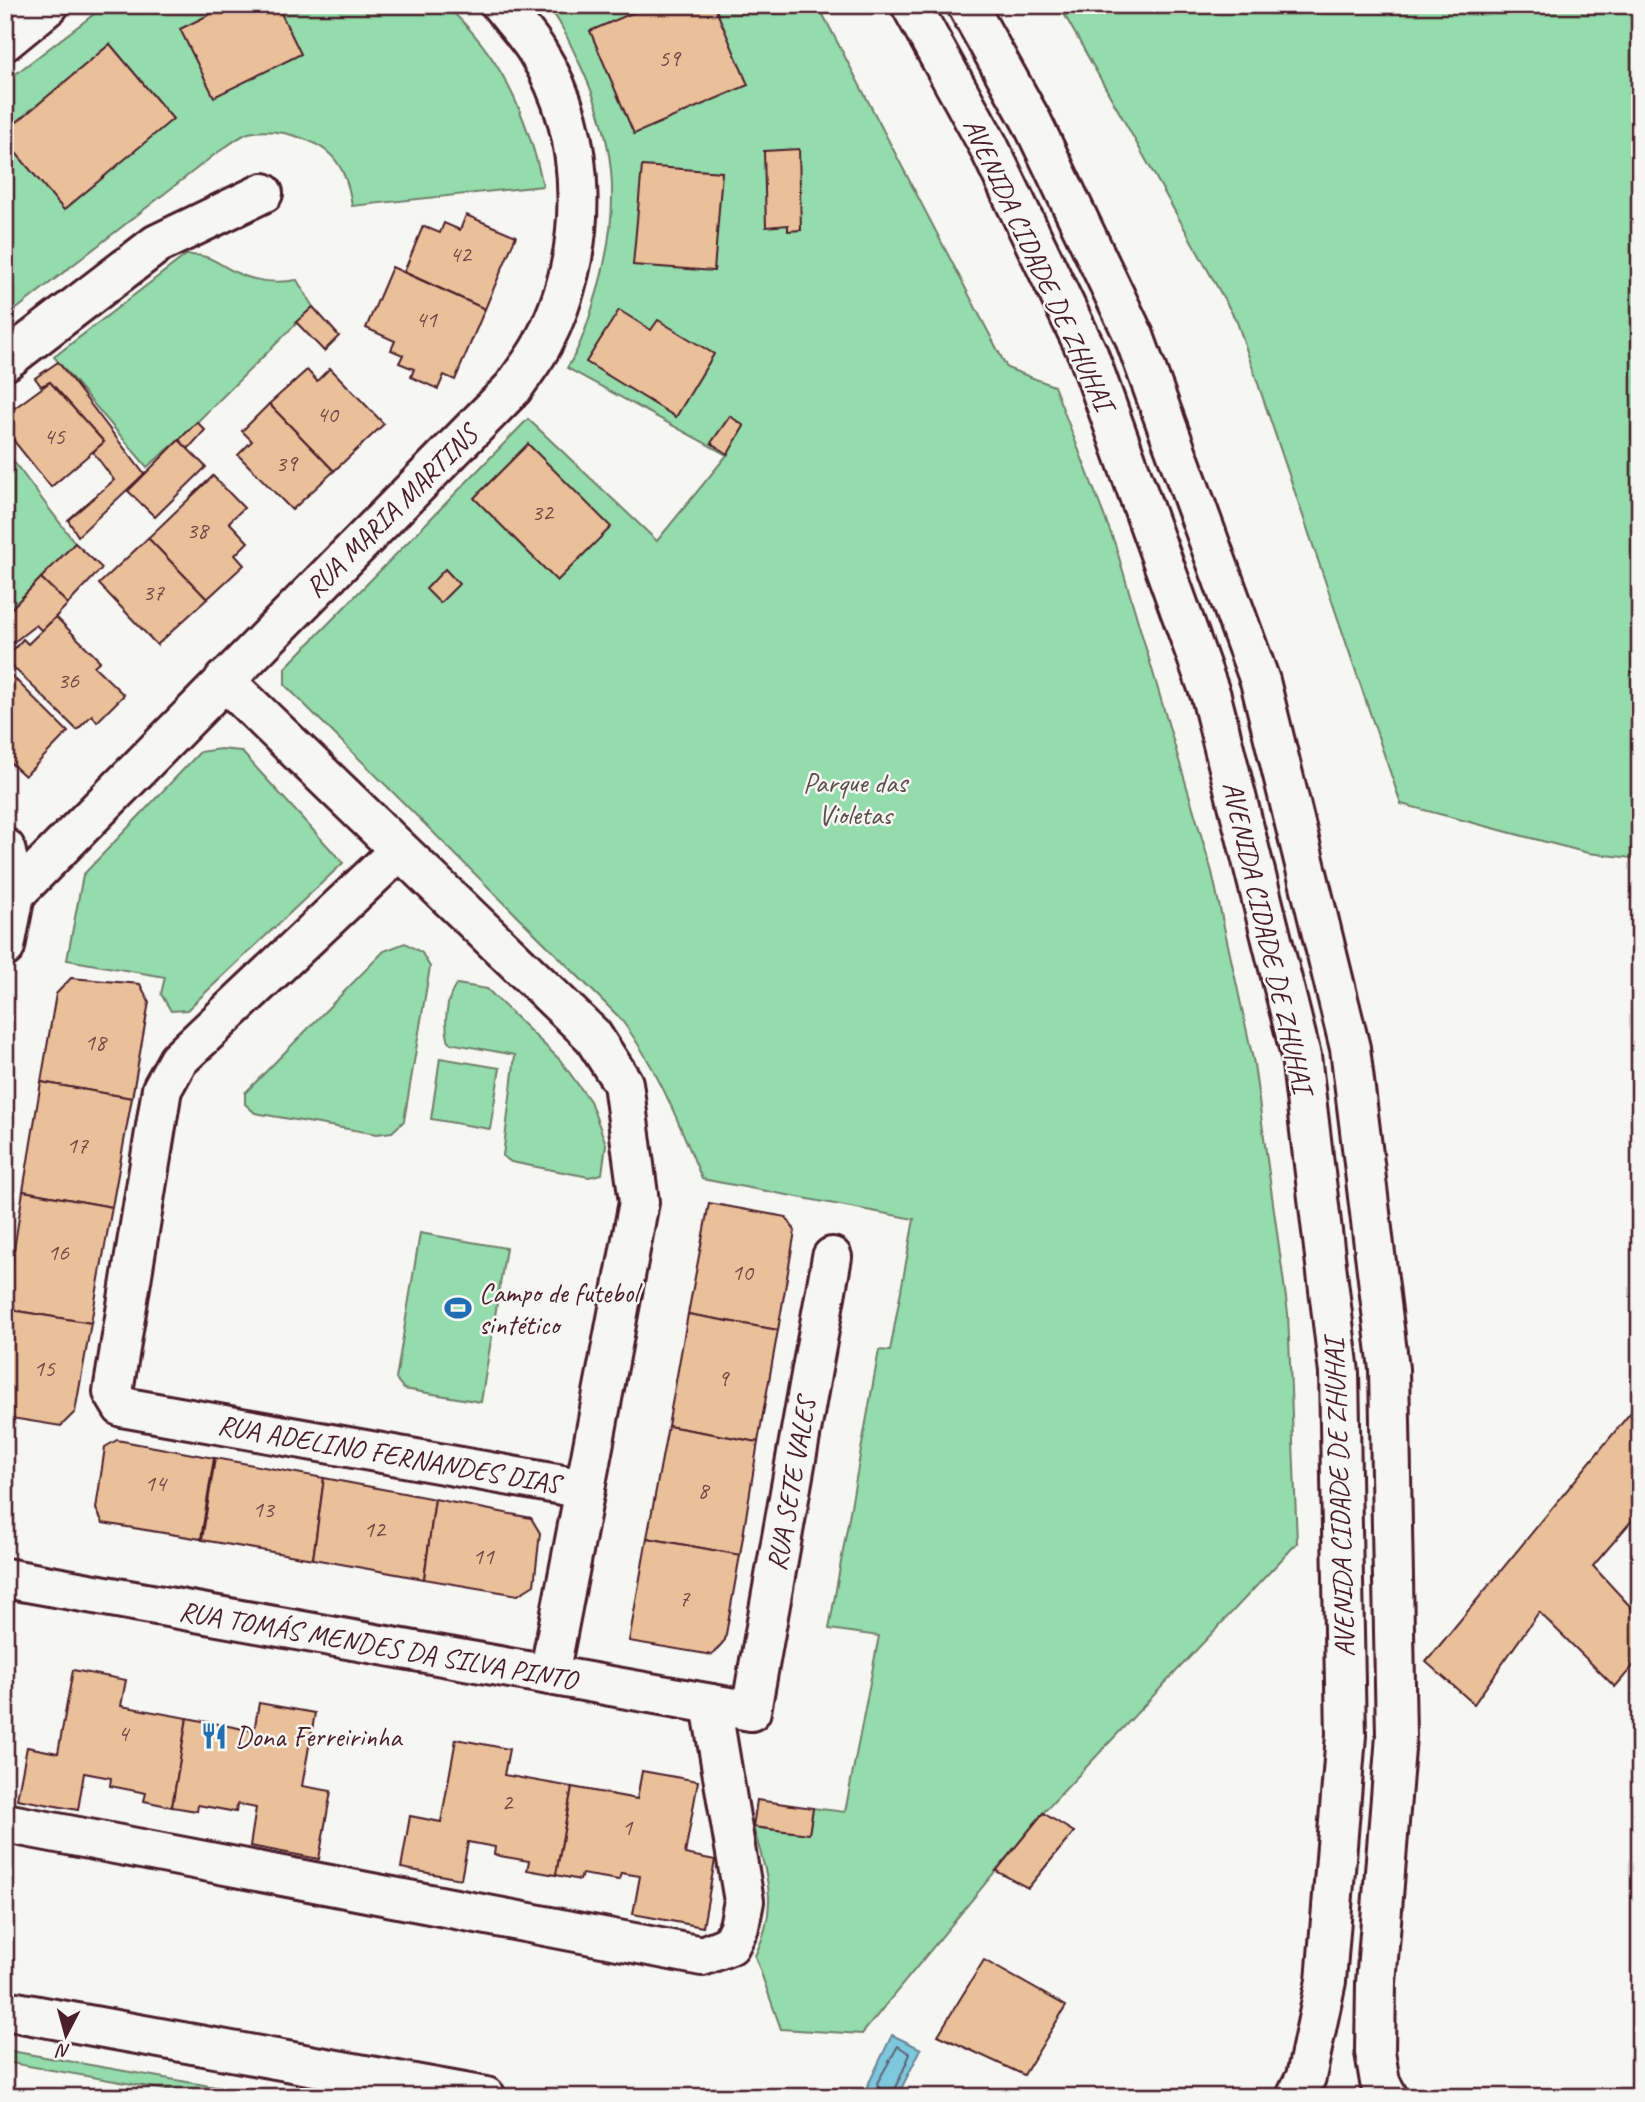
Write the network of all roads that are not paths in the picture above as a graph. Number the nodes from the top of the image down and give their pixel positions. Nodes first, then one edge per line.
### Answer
1 (49, 5) edge
2 (501, 5) edge
3 (911, 5) edge
4 (967, 5) edge
5 (5, 41) edge
6 (263, 194) dead end
7 (5, 361) edge
8 (224, 680) junction
9 (5, 848) edge
10 (400, 850) junction
11 (15, 894) junction
12 (5, 947) edge
13 (832, 1257) dead end
14 (585, 1489) junction
15 (5, 1577) edge
16 (549, 1675) junction
17 (711, 1704) junction
18 (751, 1711) joint
19 (5, 1823) edge
20 (5, 2010) edge
21 (486, 2097) edge
22 (1296, 2097) edge
23 (1388, 2097) edge

1 - 5 street
2 - 8 street, RUA MARIA MARTINS
3 - 22 street, AVENIDA CIDADE DE ZHUHAI
4 - 23 street, AVENIDA CIDADE DE ZHUHAI
6 - 7 street
8 - 10 street, RUA ADELINO FERNANDES DIAS
8 - 11 street, RUA MARIA MARTINS
9 - 11 street
10 - 14 street, RUA ADELINO FERNANDES DIAS
10 - 14 street, RUA ADELINO FERNANDES DIAS
11 - 12 street
13 - 18 street, RUA SETE VALES
14 - 16 street
15 - 16 street, RUA TOMÁS MENDES DA SILVA PINTO
16 - 17 street, RUA TOMÁS MENDES DA SILVA PINTO
17 - 18 street, RUA TOMÁS MENDES DA SILVA PINTO
17 - 19 street
20 - 21 street

